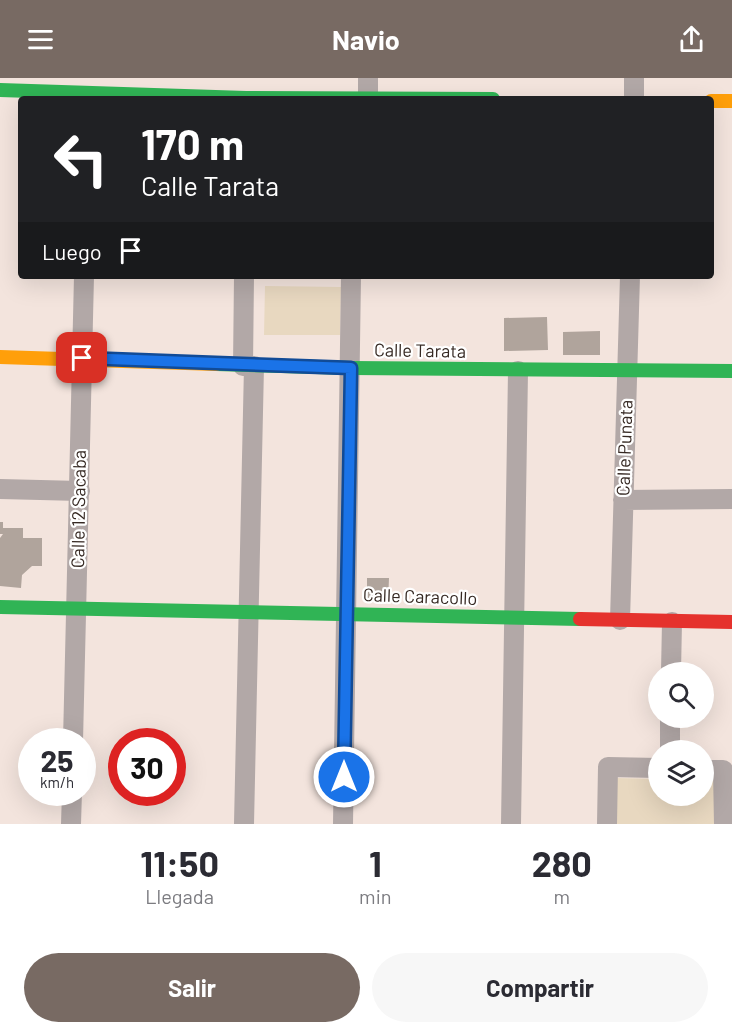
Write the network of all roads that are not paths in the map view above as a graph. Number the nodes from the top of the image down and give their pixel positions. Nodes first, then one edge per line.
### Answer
1 (634, 78) edge
2 (368, 88) edge
3 (89, 89) edge
4 (0, 90) edge
5 (211, 96) edge
6 (270, 96) edge
7 (459, 96) edge
8 (634, 96) edge
9 (714, 101) edge
10 (732, 101) edge
11 (84, 279) edge
12 (244, 279) edge
13 (351, 279) edge
14 (630, 279) edge
15 (0, 357) edge
16 (82, 358) junction
17 (248, 366) junction
18 (351, 368) junction
19 (518, 371) junction
20 (732, 371) edge
21 (628, 372) junction
22 (0, 489) edge
23 (80, 491) junction
24 (732, 499) edge
25 (623, 500) junction
26 (0, 607) edge
27 (77, 608) junction
28 (247, 612) junction
29 (345, 613) junction
30 (514, 618) junction
31 (620, 620) junction
32 (672, 622) junction
33 (732, 622) edge
34 (671, 662) edge
35 (73, 728) edge
36 (648, 768) edge
37 (714, 770) edge
38 (72, 806) edge
39 (71, 824) edge
40 (244, 824) edge
41 (343, 824) edge
42 (511, 824) edge
43 (607, 824) edge
44 (724, 824) edge

1 - 8 street
2 - 6 street
2 - 7 street
3 - 4 street
3 - 5 street
9 - 10 street
11 - 16 street, Calle 12 Sacaba
12 - 17 street
13 - 18 street
14 - 21 street, Calle Punata
15 - 16 street, Calle Tarata
16 - 17 street, Calle Tarata
16 - 23 street, Calle 12 Sacaba
17 - 18 street, Calle Tarata
17 - 28 street
18 - 19 street, Calle Tarata
18 - 29 street
19 - 21 street, Calle Tarata
19 - 30 street
20 - 21 street, Calle Tarata
21 - 25 street, Calle Punata
22 - 23 street
23 - 27 street, Calle 12 Sacaba
24 - 25 street
25 - 31 street, Calle Punata
26 - 27 street, Calle Caracollo
27 - 28 street, Calle Caracollo
27 - 35 street, Calle 12 Sacaba
28 - 29 street, Calle Caracollo
28 - 40 street
29 - 30 street, Calle Caracollo
29 - 41 street
30 - 31 street, Calle Caracollo
30 - 42 street
31 - 32 street, Calle Caracollo
32 - 33 street, Calle Caracollo
32 - 34 street
36 - 43 street
37 - 44 street
38 - 39 street

